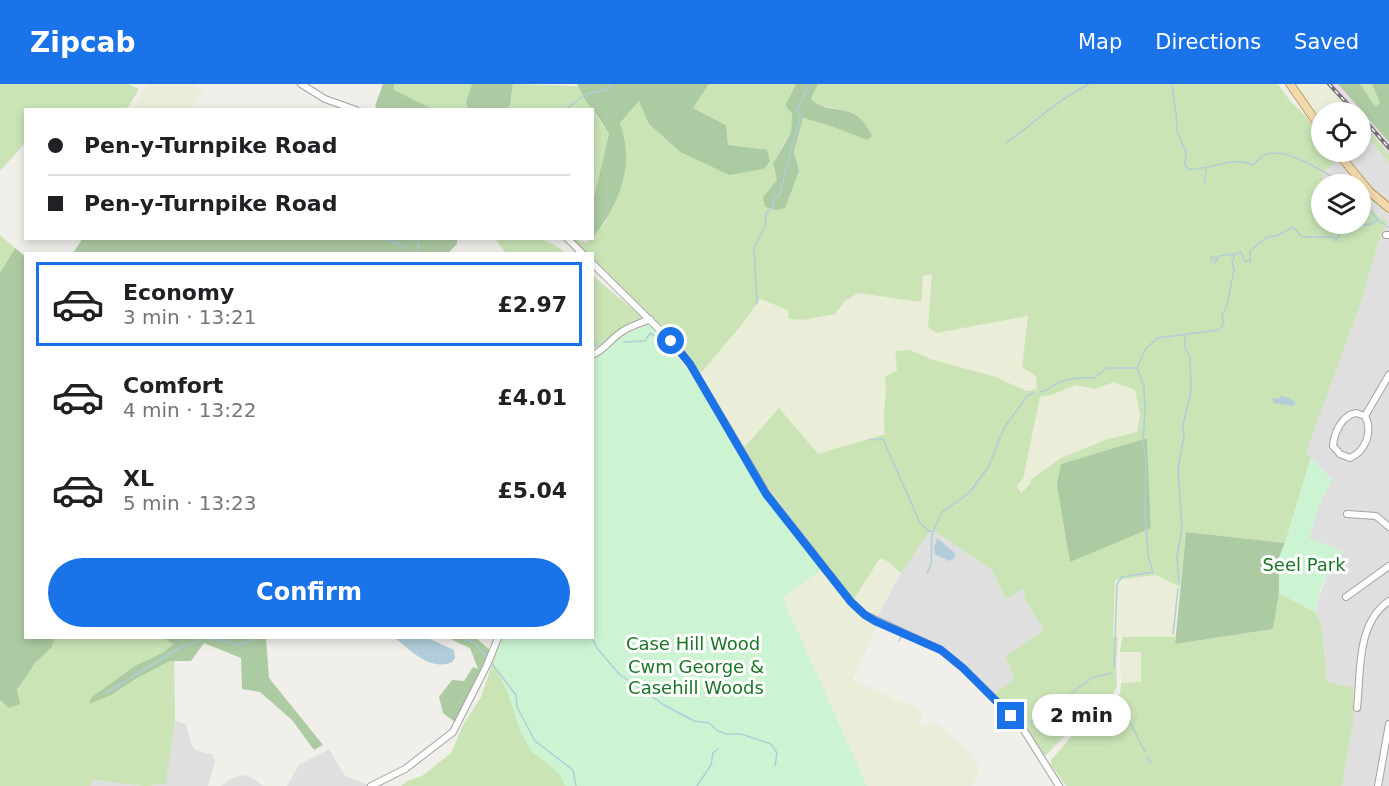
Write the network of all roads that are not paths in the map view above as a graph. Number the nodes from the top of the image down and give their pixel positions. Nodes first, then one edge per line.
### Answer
1 (301, 84) edge
2 (1290, 84) edge
3 (351, 108) edge
4 (1311, 114) edge
5 (1344, 162) edge
6 (1389, 208) edge
7 (569, 240) edge
8 (581, 252) edge
9 (594, 265) edge
10 (650, 319) junction
11 (594, 354) edge
12 (1389, 375) edge
13 (1365, 416) junction
14 (1347, 514) dead end
15 (1389, 527) edge
16 (1389, 566) edge
17 (1346, 597) dead end
18 (1389, 600) edge
19 (498, 639) edge
20 (1357, 708) dead end
21 (1389, 724) edge
22 (371, 786) edge
23 (1059, 786) edge
24 (1378, 786) edge

1 - 3 street
2 - 4 main road
5 - 6 main road
7 - 8 street
9 - 10 street
10 - 11 street
10 - 23 street
12 - 13 street
13 - 13 street
14 - 15 street
16 - 17 street
18 - 20 street
19 - 22 street
21 - 24 street

